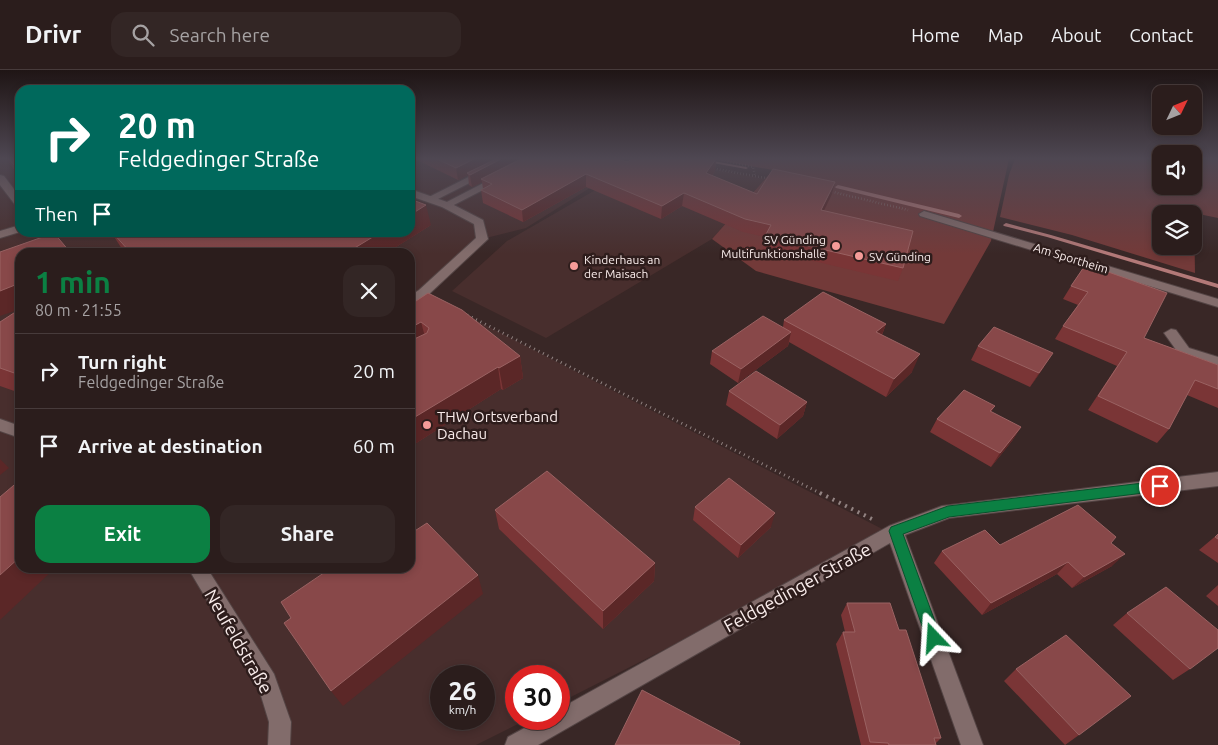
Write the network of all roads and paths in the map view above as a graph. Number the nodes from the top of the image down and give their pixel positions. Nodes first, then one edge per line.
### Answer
1 (449, 190) edge
2 (475, 190) edge
3 (828, 190) edge
4 (415, 194) edge
5 (430, 200) junction
6 (446, 205) junction
7 (924, 214) joint
8 (15, 230) edge
9 (0, 235) edge
10 (415, 298) edge
11 (1218, 303) edge
12 (458, 311) edge
13 (1171, 333) dead end
14 (1218, 362) edge
15 (0, 425) edge
16 (15, 430) edge
17 (1218, 480) edge
18 (895, 531) junction
19 (200, 573) edge
20 (280, 745) edge
21 (516, 745) edge
22 (972, 745) edge

1 - 5 street
2 - 6 street
3 - 7 path
4 - 5 street
5 - 6 street
6 - 10 street
7 - 11 street, Am Sportheim
8 - 9 street
12 - 18 path
13 - 14 street
15 - 16 street
17 - 18 street, Feldgedinger Straße
18 - 21 street, Feldgedinger Straße
18 - 22 street
19 - 20 street, Neufeldstraße

